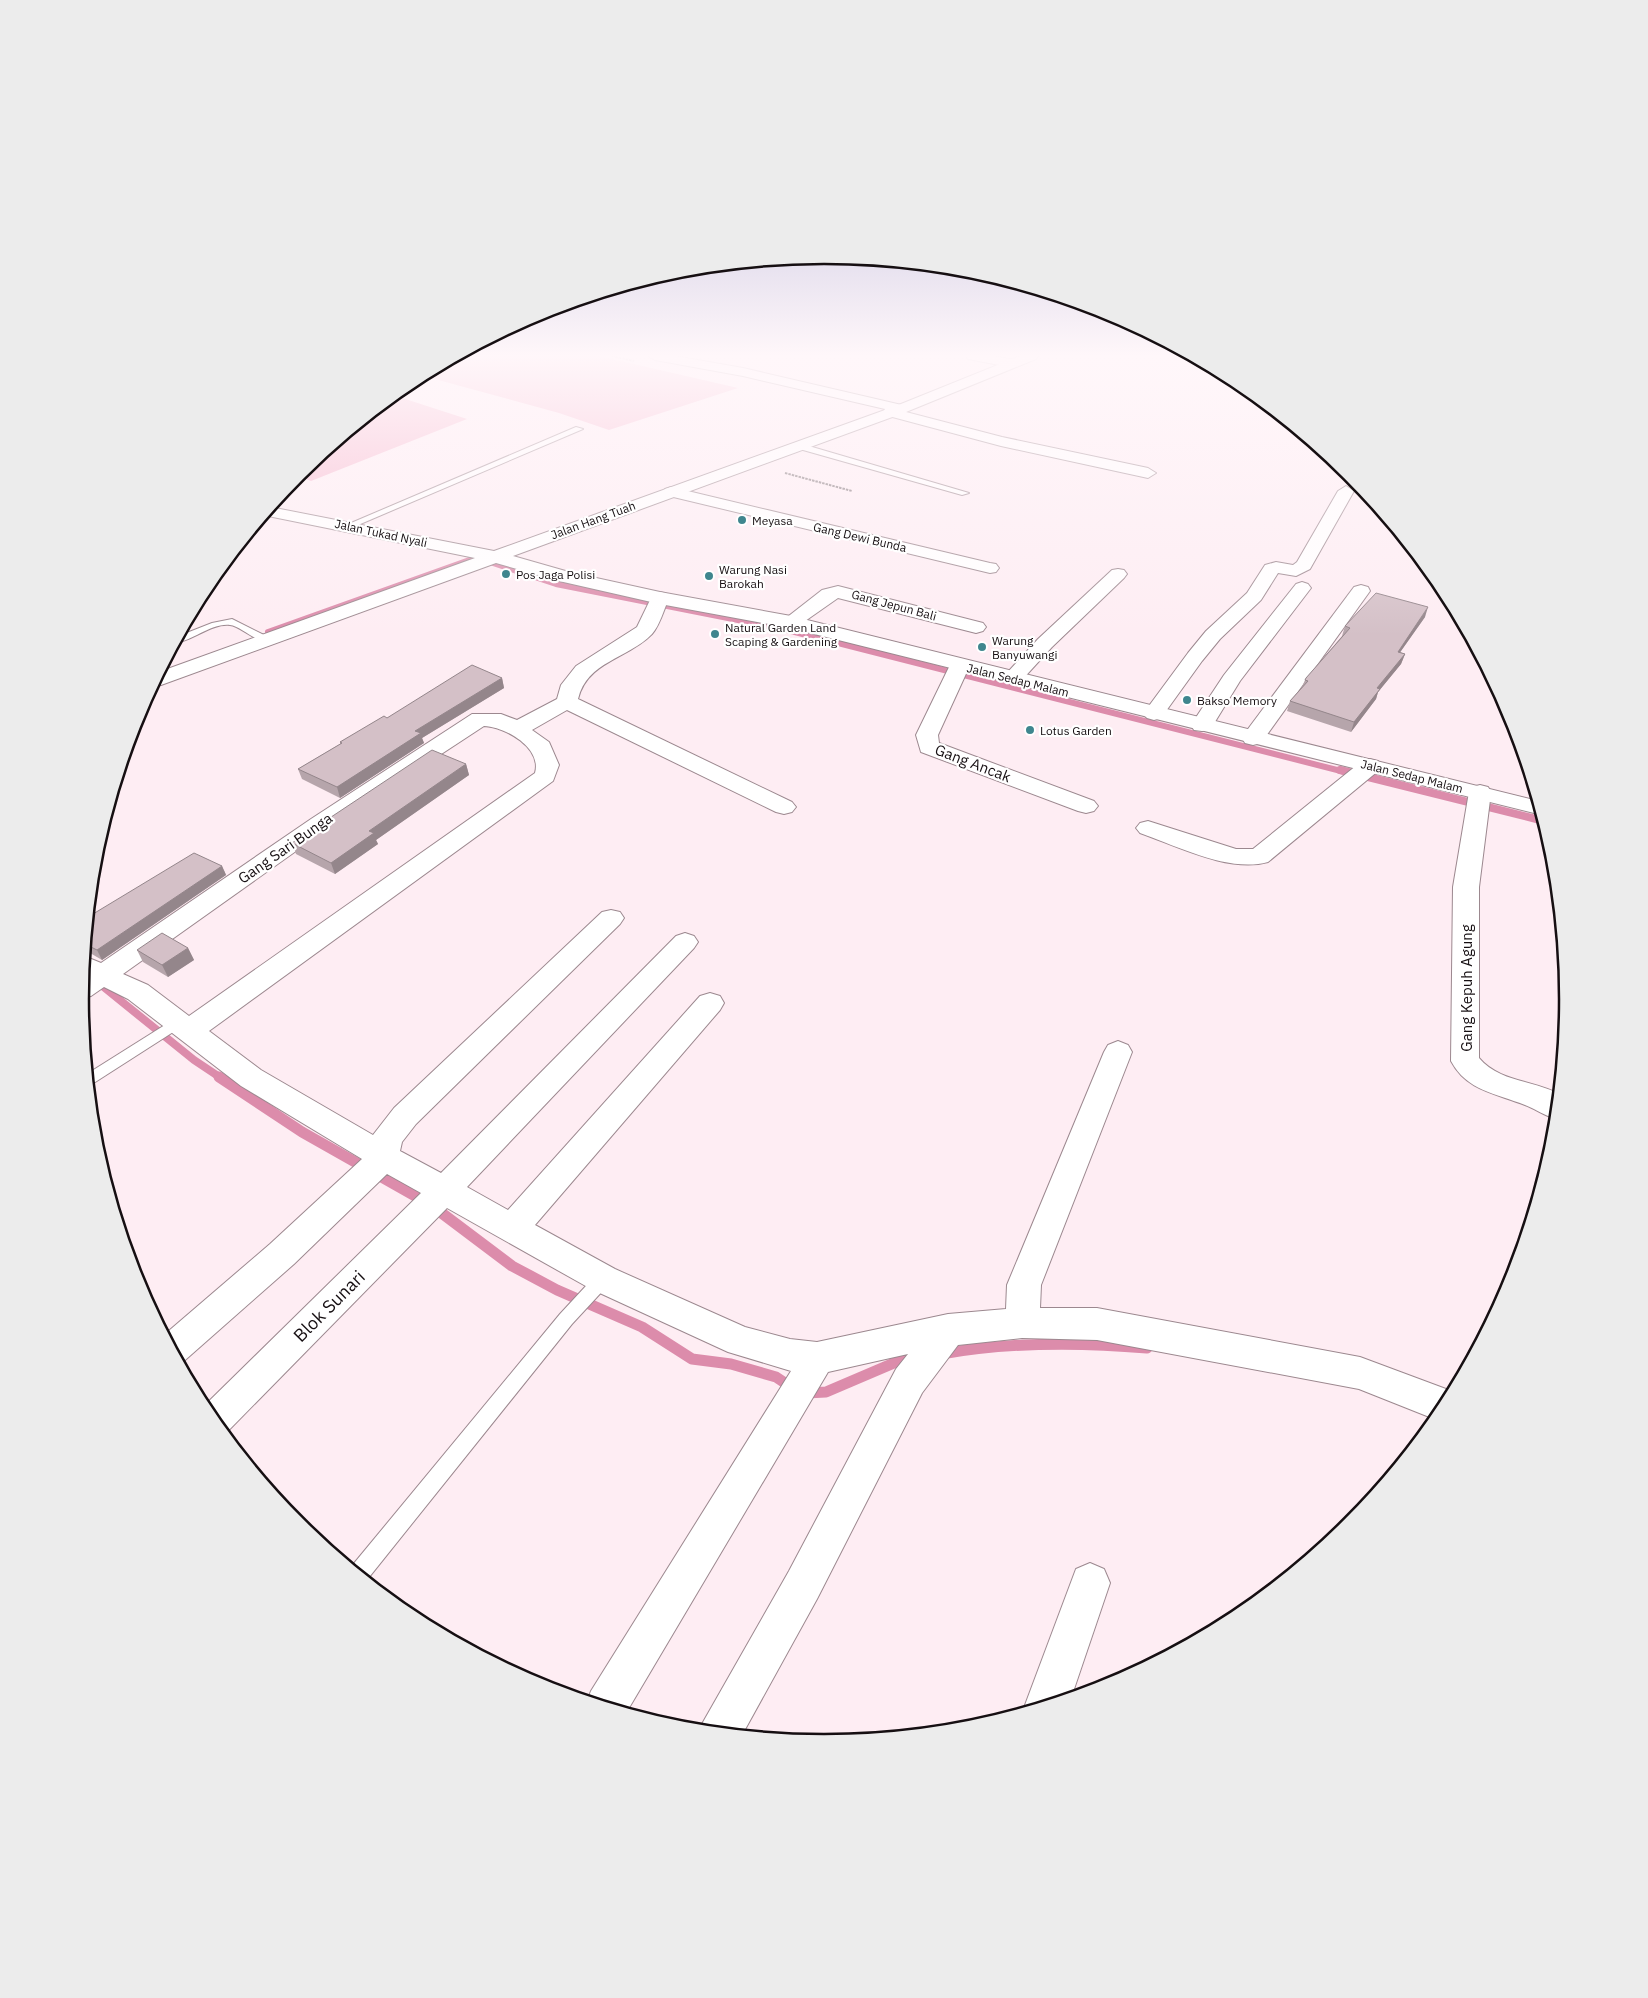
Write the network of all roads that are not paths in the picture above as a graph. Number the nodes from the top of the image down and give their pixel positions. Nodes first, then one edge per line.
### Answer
1 (531, 449) edge
2 (790, 449) edge
3 (810, 449) edge
4 (1038, 449) edge
5 (1148, 473) dead end
6 (1346, 491) dead end
7 (671, 492) junction
8 (965, 493) dead end
9 (273, 512) edge
10 (348, 526) junction
11 (496, 557) junction
12 (990, 568) dead end
13 (1118, 574) dead end
14 (1302, 588) dead end
15 (1361, 591) dead end
16 (659, 603) junction
17 (791, 622) junction
18 (976, 627) dead end
19 (184, 637) edge
20 (267, 639) junction
21 (957, 671) junction
22 (163, 678) edge
23 (1013, 678) junction
24 (567, 702) junction
25 (1154, 714) junction
26 (1202, 725) junction
27 (517, 729) junction
28 (1254, 738) junction
29 (1362, 773) junction
30 (1478, 800) junction
31 (1086, 806) dead end
32 (784, 807) dead end
33 (1534, 808) edge
34 (1148, 828) dead end
35 (611, 918) dead end
36 (685, 942) dead end
37 (90, 979) edge
38 (710, 1003) dead end
39 (183, 1027) junction
40 (1118, 1052) dead end
41 (93, 1078) edge
42 (1551, 1105) edge
43 (373, 1167) junction
44 (434, 1201) junction
45 (513, 1227) junction
46 (597, 1287) junction
47 (1022, 1322) junction
48 (176, 1346) edge
49 (930, 1352) junction
50 (805, 1381) junction
51 (1438, 1403) edge
52 (219, 1416) edge
53 (361, 1570) edge
54 (1090, 1583) dead end
55 (1050, 1698) edge
56 (609, 1701) edge
57 (723, 1727) edge

1 - 10 lane
2 - 7 street, Jalan Hang Tuah
3 - 8 lane
4 - 5 street
6 - 25 street
7 - 11 street, Jalan Hang Tuah
7 - 12 street, Gang Dewi Bunda
9 - 10 street, Jalan Tukad Nyali
10 - 11 street, Jalan Tukad Nyali
11 - 16 street, Jalan Sedap Malam
11 - 20 street, Jalan Hang Tuah
13 - 23 street
14 - 26 street
15 - 28 street
16 - 17 street, Jalan Sedap Malam
16 - 24 street
17 - 18 street, Gang Jepun Bali
17 - 21 street, Jalan Sedap Malam
19 - 20 lane
20 - 22 street, Jalan Hang Tuah
21 - 23 street, Jalan Sedap Malam
21 - 31 street, Gang Ancak
23 - 25 street, Jalan Sedap Malam
24 - 27 street
24 - 32 street
25 - 26 street, Jalan Sedap Malam
26 - 28 street, Jalan Sedap Malam
27 - 37 street, Gang Sari Bunga
27 - 39 street, Gang Sari Bunga
28 - 29 street, Jalan Sedap Malam
29 - 30 street, Jalan Sedap Malam
29 - 34 street
30 - 33 street, Jalan Sedap Malam
30 - 42 street, Gang Kepuh Agung
35 - 43 street
36 - 44 street, Blok Sunari
37 - 39 street
38 - 45 street
39 - 41 lane
39 - 43 street
40 - 47 street
43 - 44 street
43 - 48 street
44 - 45 street
44 - 52 street, Blok Sunari
45 - 46 street
46 - 50 street
46 - 53 lane
47 - 49 street
47 - 51 street
49 - 50 street
49 - 57 street
50 - 56 street
54 - 55 street

